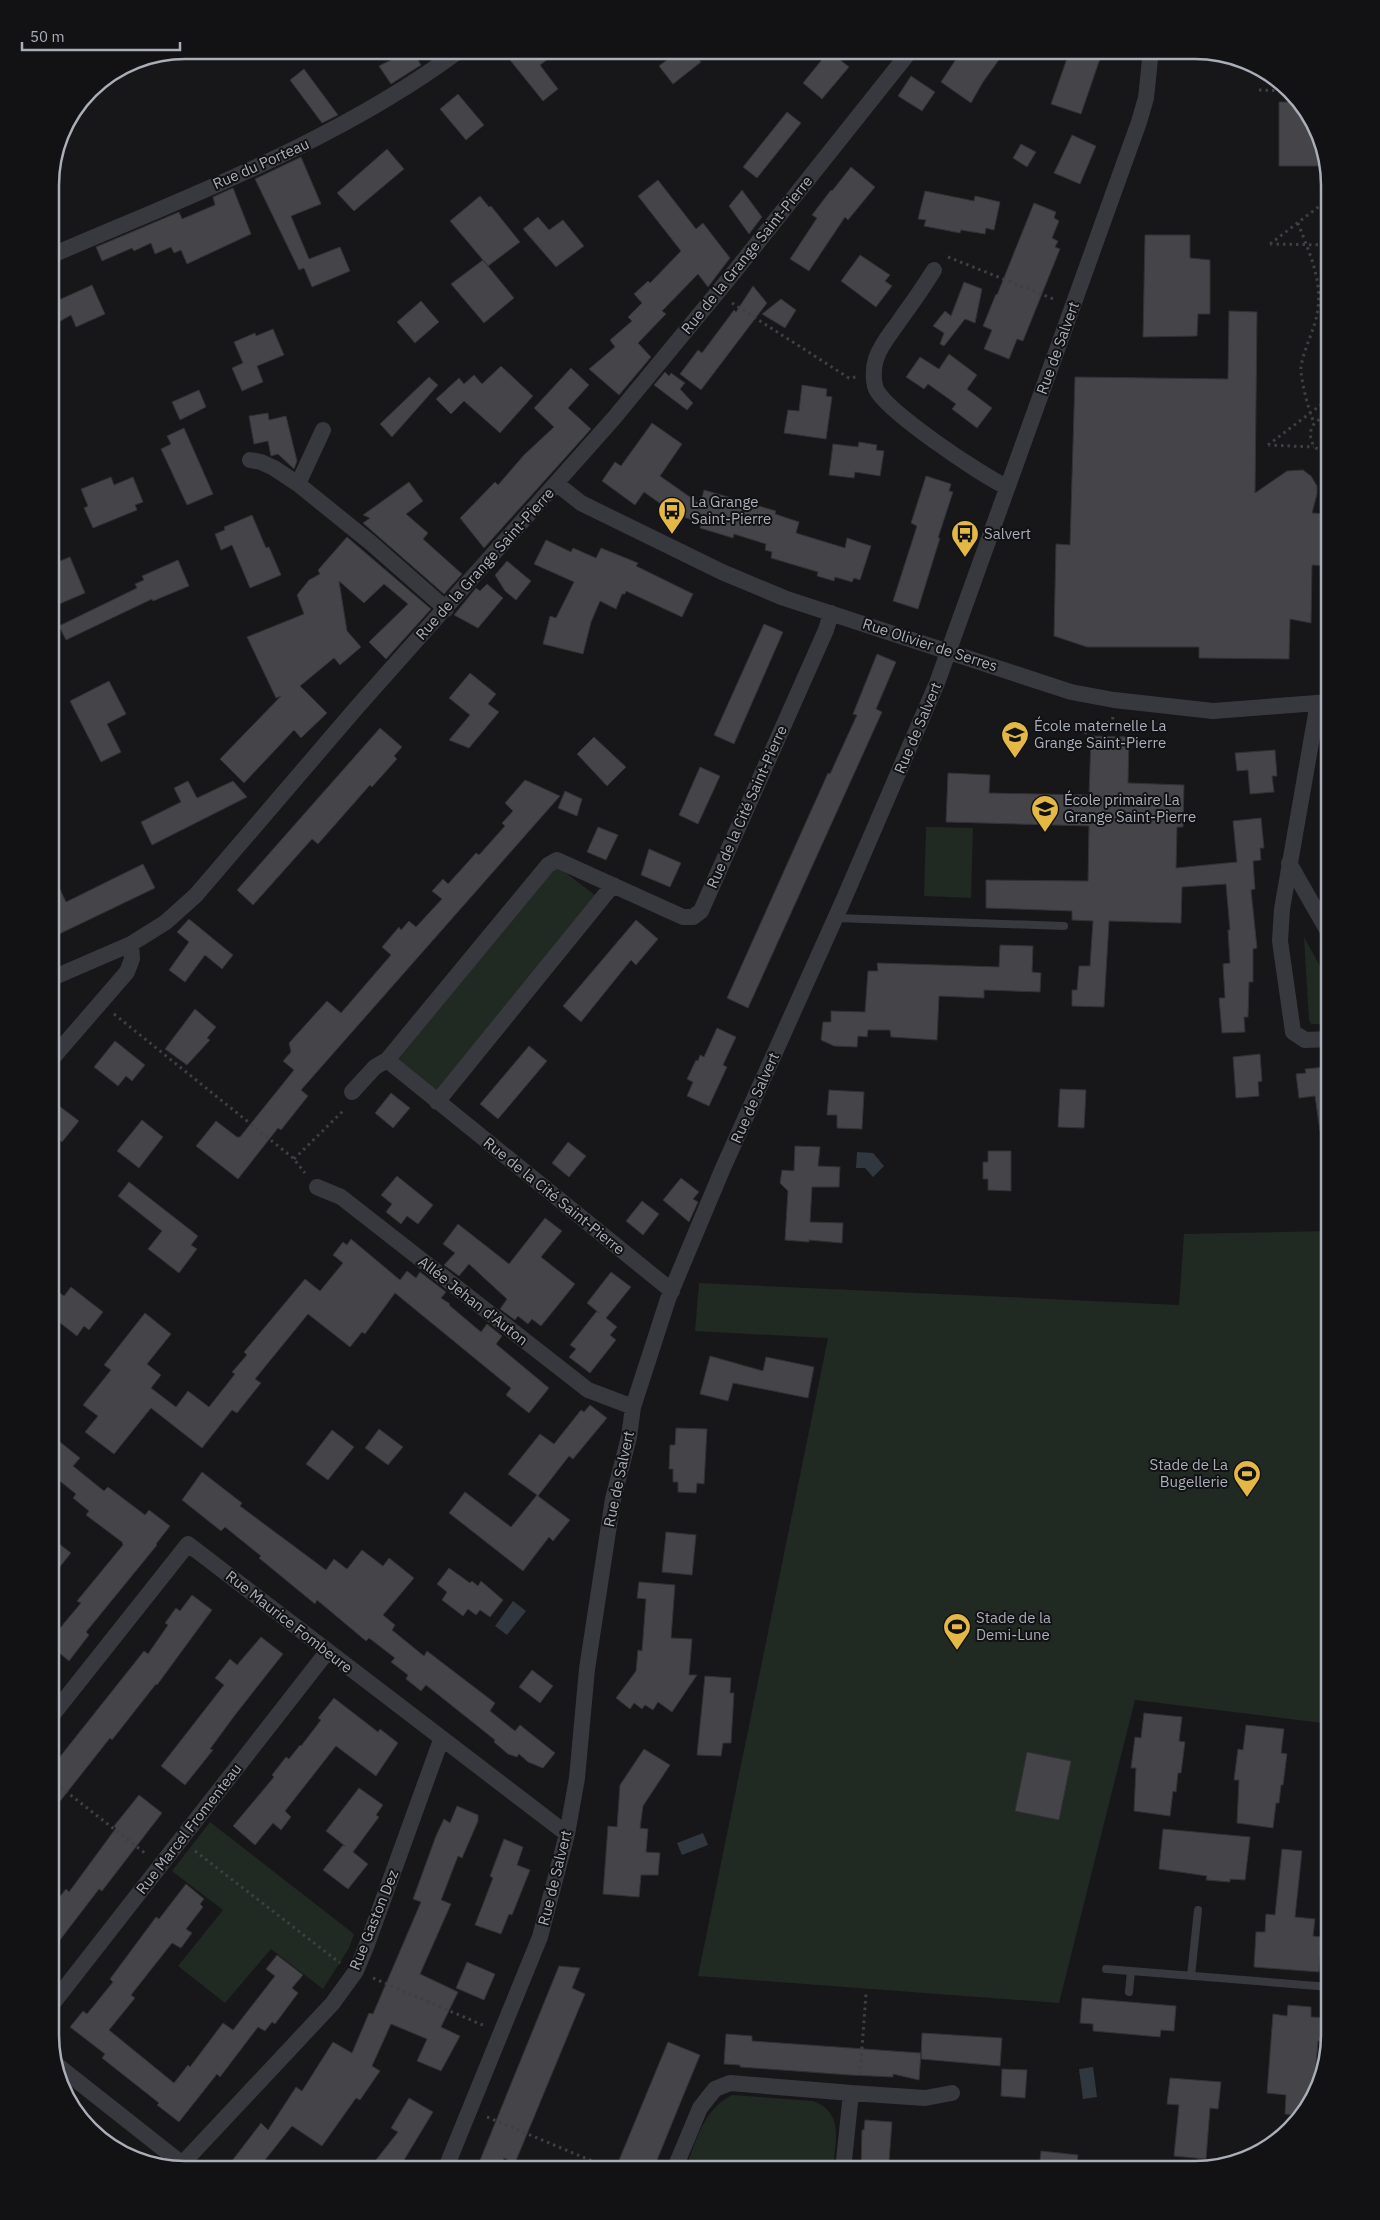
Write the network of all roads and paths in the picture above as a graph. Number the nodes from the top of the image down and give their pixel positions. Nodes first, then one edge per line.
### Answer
1 (448, 59) edge
2 (904, 59) edge
3 (1150, 59) edge
4 (1259, 90) dead end
5 (1279, 91) edge
6 (1321, 205) edge
7 (1298, 223) junction
8 (1306, 244) junction
9 (1321, 245) edge
10 (59, 252) edge
11 (934, 270) joint
12 (717, 293) junction
13 (1073, 306) junction
14 (874, 376) junction
15 (1321, 405) edge
16 (1309, 414) junction
17 (1321, 419) edge
18 (1314, 422) junction
19 (323, 430) dead end
20 (1314, 447) junction
21 (1321, 451) edge
22 (250, 460) dead end
23 (298, 484) junction
24 (557, 484) junction
25 (1006, 487) junction
26 (446, 609) junction
27 (831, 613) junction
28 (948, 650) junction
29 (1321, 703) edge
30 (1321, 706) edge
31 (1112, 721) dead end
32 (1085, 734) dead end
33 (1289, 863) junction
34 (613, 885) junction
35 (836, 918) junction
36 (1321, 919) edge
37 (1064, 926) dead end
38 (131, 944) junction
39 (59, 975) edge
40 (101, 1004) junction
41 (1321, 1039) edge
42 (59, 1051) edge
43 (387, 1060) junction
44 (352, 1092) joint
45 (437, 1102) junction
46 (294, 1159) junction
47 (317, 1187) joint
48 (672, 1291) junction
49 (634, 1407) junction
50 (328, 1652) junction
51 (59, 1707) edge
52 (441, 1740) junction
53 (59, 1786) edge
54 (567, 1834) junction
55 (181, 1840) junction
56 (161, 1866) junction
57 (1198, 1910) dead end
58 (1106, 1969) dead end
59 (356, 1971) junction
60 (1131, 1971) junction
61 (1191, 1976) junction
62 (1321, 1986) edge
63 (1129, 1992) dead end
64 (866, 1994) dead end
65 (59, 1996) edge
66 (502, 2033) junction
67 (64, 2070) edge
68 (855, 2093) junction
69 (952, 2093) dead end
70 (470, 2110) junction
71 (178, 2161) edge
72 (191, 2161) edge
73 (448, 2161) edge
74 (592, 2161) edge
75 (678, 2161) edge
76 (844, 2161) edge

1 - 10 street, Rue du Porteau
2 - 12 street, Rue de la Grange Saint-Pierre
3 - 13 street, Rue de Salvert
4 - 5 path
6 - 7 path
7 - 8 path
7 - 8 path
8 - 9 path
8 - 16 path
11 - 13 path
11 - 14 street
12 - 14 path
12 - 24 street, Rue de la Grange Saint-Pierre
13 - 25 street, Rue de Salvert
14 - 25 street
15 - 16 path
16 - 18 path
16 - 20 path
17 - 18 path
18 - 20 path
19 - 23 street
20 - 21 path
22 - 23 street
23 - 26 street
24 - 26 street, Rue de la Grange Saint-Pierre
24 - 27 street, Rue Olivier de Serres
25 - 28 street, Rue de Salvert
26 - 38 street, Rue de la Grange Saint-Pierre
27 - 28 street, Rue Olivier de Serres
27 - 34 street, Rue de la Cité Saint-Pierre
28 - 29 street, Rue Olivier de Serres
28 - 35 street, Rue de Salvert
30 - 33 street
31 - 32 path
33 - 36 street
33 - 41 street
34 - 43 street, Rue de la Cité Saint-Pierre
34 - 45 street
35 - 37 lane
35 - 48 street, Rue de Salvert
38 - 39 street, Rue de la Grange Saint-Pierre
38 - 40 street
40 - 42 street
40 - 46 path
43 - 44 street, Rue de la Cité Saint-Pierre
43 - 45 street, Rue de la Cité Saint-Pierre
44 - 46 path
45 - 48 street, Rue de la Cité Saint-Pierre
46 - 47 path
47 - 49 street, Allée Jehan d'Auton
48 - 49 street, Rue de Salvert
49 - 54 street, Rue de Salvert
50 - 51 street, Rue Maurice Fombeure
50 - 52 street, Rue Maurice Fombeure
50 - 55 street, Rue Marcel Fromenteau
52 - 54 street, Rue Maurice Fombeure
52 - 59 street, Rue Gaston Dez
53 - 56 path
54 - 66 street, Rue de Salvert
55 - 56 street, Rue Marcel Fromenteau
55 - 59 path
56 - 65 street, Rue Marcel Fromenteau
57 - 61 lane
58 - 60 lane
59 - 66 path
59 - 72 street, Rue Gaston Dez
60 - 61 lane
60 - 63 lane
61 - 62 lane
64 - 68 path
66 - 70 street, Rue de Salvert
67 - 71 street
68 - 69 street
68 - 75 street
68 - 76 street
70 - 73 street, Rue de Salvert
70 - 74 path

